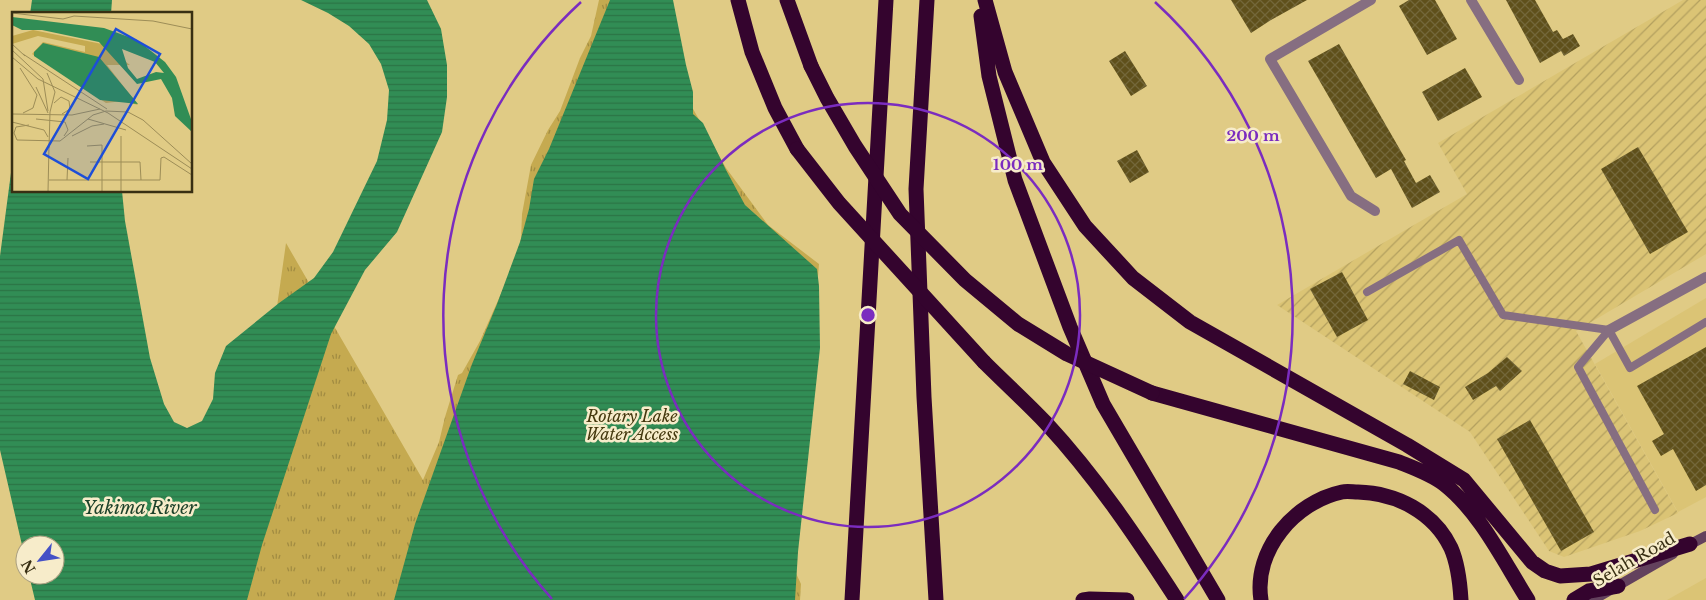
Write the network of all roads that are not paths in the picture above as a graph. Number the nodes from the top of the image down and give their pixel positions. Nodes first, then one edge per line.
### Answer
1 (738, 0) edge
2 (787, 0) edge
3 (886, 0) edge
4 (927, 0) edge
5 (979, 0) edge
6 (985, 0) edge
7 (1371, 0) edge
8 (1471, 0) edge
9 (1518, 80) dead end
10 (1375, 211) dead end
11 (1706, 277) edge
12 (1367, 292) dead end
13 (1706, 322) edge
14 (1609, 330) junction
15 (1655, 510) dead end
16 (1706, 536) edge
17 (1690, 544) junction
18 (1618, 586) junction
19 (852, 600) edge
20 (936, 600) edge
21 (1083, 600) edge
22 (1127, 600) edge
23 (1177, 600) edge
24 (1218, 600) edge
25 (1261, 600) edge
26 (1461, 600) edge
27 (1528, 600) edge
28 (1574, 600) edge
29 (1594, 600) edge

1 - 23 highway, bridge
2 - 27 highway, bridge
3 - 19 highway
4 - 20 highway
5 - 24 highway
6 - 17 highway
7 - 10 street
8 - 9 street
11 - 14 street
12 - 14 lane
13 - 14 lane
14 - 15 lane
16 - 17 main road, Selah Road
17 - 18 main road, Selah Road
18 - 28 highway
18 - 29 main road, Selah Road
21 - 22 highway
25 - 26 highway

